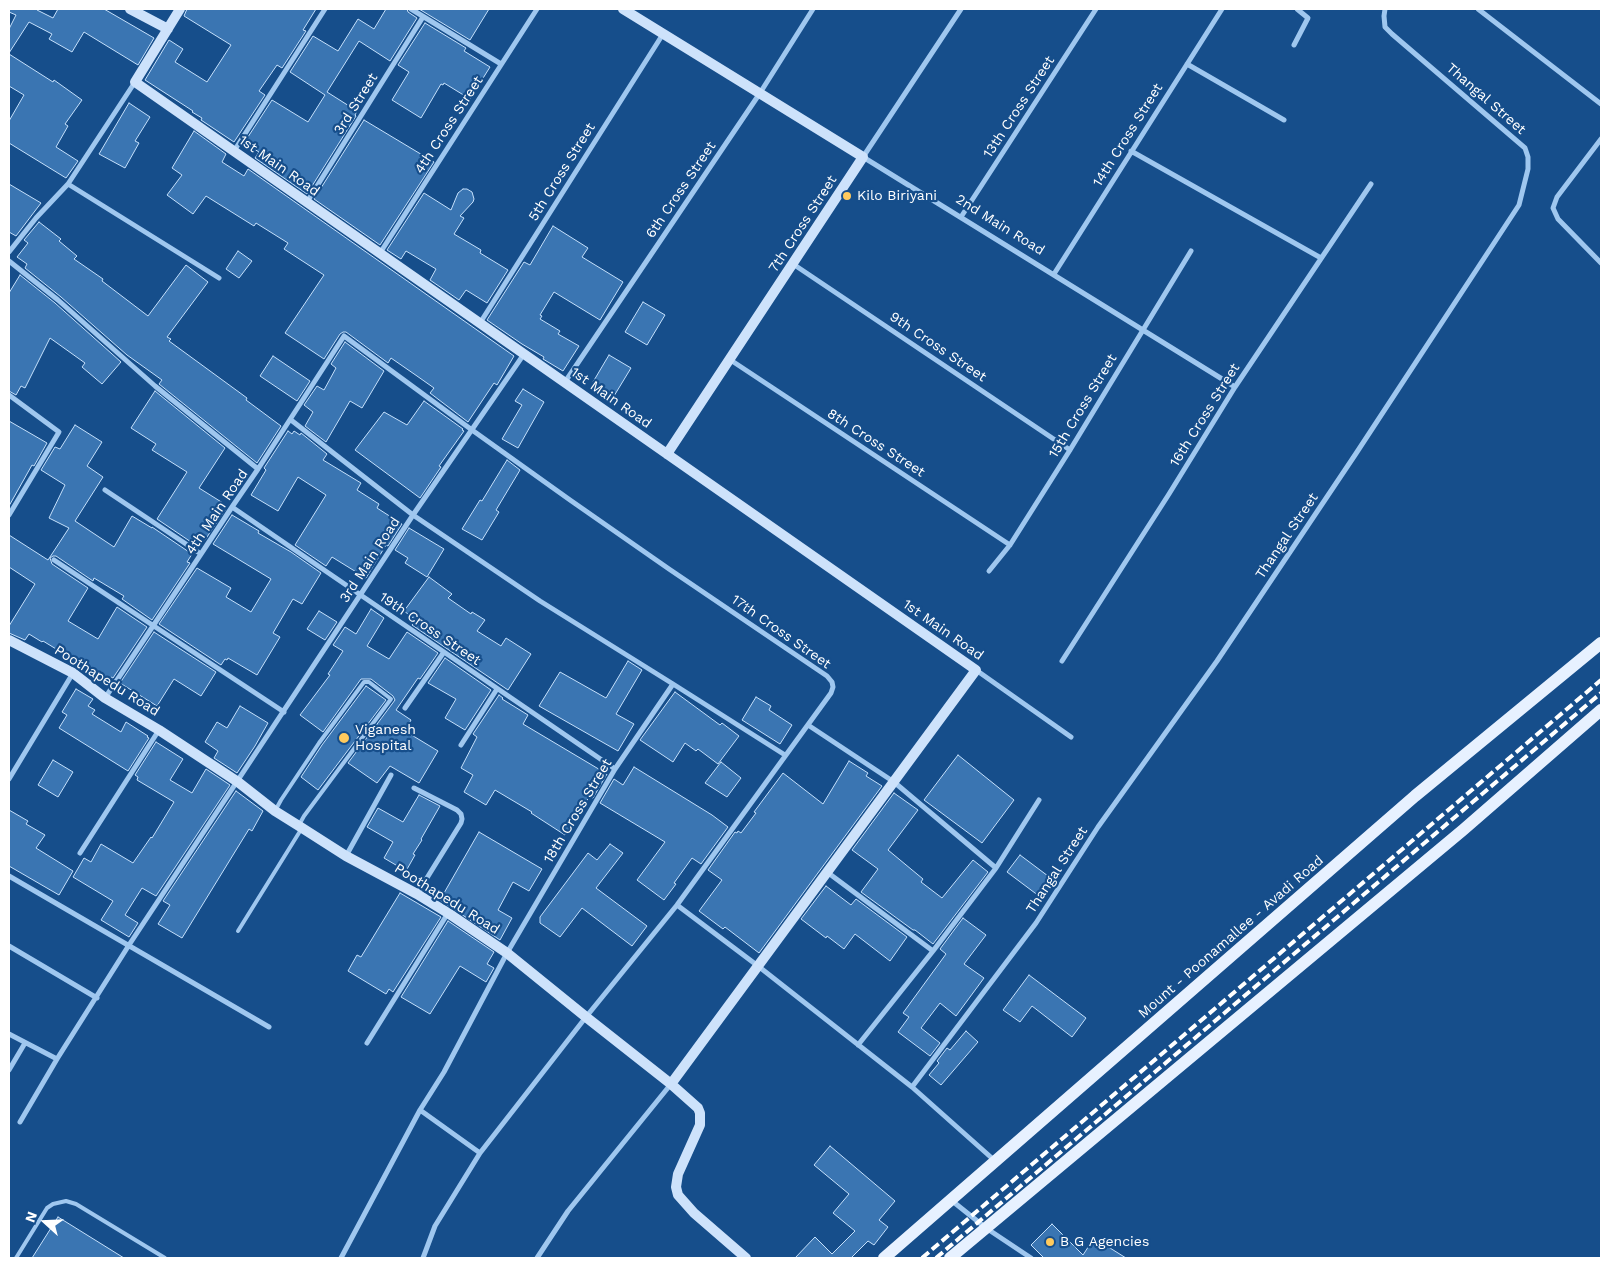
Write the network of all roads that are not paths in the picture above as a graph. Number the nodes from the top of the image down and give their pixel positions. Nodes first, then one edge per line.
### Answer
1 (130, 9) edge
2 (180, 9) edge
3 (325, 9) edge
4 (410, 9) edge
5 (536, 9) edge
6 (623, 9) edge
7 (813, 9) edge
8 (961, 9) edge
9 (1096, 9) edge
10 (1222, 9) edge
11 (1297, 9) edge
12 (1385, 9) edge
13 (1478, 9) edge
14 (423, 17) junction
15 (168, 29) junction
16 (663, 34) junction
17 (1294, 45) dead end
18 (501, 64) junction
19 (1187, 64) junction
20 (135, 82) junction
21 (760, 93) junction
22 (1601, 104) edge
23 (1284, 120) dead end
24 (1601, 139) edge
25 (234, 151) junction
26 (1131, 151) junction
27 (864, 157) junction
28 (68, 184) junction
29 (1371, 184) dead end
30 (307, 202) junction
31 (961, 217) junction
32 (1191, 250) dead end
33 (9, 252) edge
34 (380, 253) junction
35 (1321, 258) junction
36 (9, 261) edge
37 (1601, 263) edge
38 (793, 264) junction
39 (1054, 274) junction
40 (219, 278) dead end
41 (480, 323) junction
42 (1142, 329) junction
43 (344, 336) joint
44 (524, 354) junction
45 (730, 359) junction
46 (565, 382) junction
47 (1236, 386) junction
48 (9, 395) edge
49 (291, 420) junction
50 (472, 430) junction
51 (1070, 450) junction
52 (667, 454) junction
53 (258, 469) junction
54 (105, 490) dead end
55 (232, 507) junction
56 (9, 515) edge
57 (413, 515) junction
58 (1010, 544) junction
59 (201, 554) junction
60 (54, 560) dead end
61 (989, 571) dead end
62 (360, 595) junction
63 (154, 626) junction
64 (9, 640) edge
65 (1601, 643) edge
66 (444, 652) junction
67 (1062, 661) dead end
68 (976, 670) junction
69 (73, 674) junction
70 (674, 684) junction
71 (497, 688) junction
72 (105, 698) junction
73 (405, 708) dead end
74 (1601, 710) edge
75 (284, 712) junction
76 (808, 725) junction
77 (159, 730) junction
78 (1071, 737) dead end
79 (461, 745) dead end
80 (785, 755) junction
81 (615, 769) junction
82 (391, 775) dead end
83 (9, 779) edge
84 (238, 782) junction
85 (894, 782) junction
86 (414, 788) dead end
87 (1039, 800) dead end
88 (276, 811) junction
89 (300, 827) junction
90 (80, 853) dead end
91 (346, 856) junction
92 (996, 868) junction
93 (827, 872) junction
94 (9, 876) edge
95 (417, 894) junction
96 (677, 905) junction
97 (448, 912) junction
98 (238, 931) dead end
99 (9, 946) edge
100 (129, 946) junction
101 (933, 951) junction
102 (507, 953) junction
103 (758, 966) junction
104 (97, 998) junction
105 (586, 1017) junction
106 (269, 1027) dead end
107 (9, 1034) edge
108 (25, 1042) junction
109 (367, 1044) dead end
110 (858, 1044) junction
111 (57, 1060) junction
112 (9, 1070) edge
113 (671, 1084) junction
114 (912, 1087) junction
115 (420, 1110) junction
116 (20, 1122) dead end
117 (480, 1153) junction
118 (996, 1162) junction
119 (951, 1200) junction
120 (986, 1228) junction
121 (16, 1258) edge
122 (165, 1258) edge
123 (341, 1258) edge
124 (423, 1258) edge
125 (537, 1258) edge
126 (746, 1258) edge
127 (884, 1258) edge
128 (950, 1258) edge
129 (1031, 1258) edge

1 - 15 street
2 - 15 street
3 - 25 street
4 - 14 street
5 - 18 street, 4th Cross Street
6 - 16 street, 2nd Main Road
7 - 21 street, 6th Cross Street
8 - 27 street, 7th Cross Street
9 - 31 street, 13th Cross Street
10 - 19 street, 14th Cross Street
11 - 17 street
12 - 114 street, Thangal Street
13 - 22 street
14 - 18 street
14 - 30 street, 3rd Street
15 - 20 street
16 - 21 street, 2nd Main Road
16 - 41 street, 5th Cross Street
18 - 34 street, 4th Cross Street
19 - 23 street
19 - 26 street, 14th Cross Street
20 - 25 street, 1st Main Road
20 - 28 street
21 - 27 street, 2nd Main Road
21 - 46 street, 6th Cross Street
24 - 37 street
25 - 30 street, 1st Main Road
26 - 35 street
26 - 39 street, 14th Cross Street
27 - 31 street, 2nd Main Road
27 - 38 street, 7th Cross Street
28 - 33 street
28 - 40 street
29 - 35 street, 16th Cross Street
30 - 34 street, 1st Main Road
31 - 39 street, 2nd Main Road
32 - 42 street, 15th Cross Street
34 - 41 street, 1st Main Road
35 - 47 street, 16th Cross Street
36 - 53 street
38 - 45 street, 7th Cross Street
38 - 51 street, 9th Cross Street
39 - 42 street, 2nd Main Road
41 - 44 street, 1st Main Road
42 - 47 street, 2nd Main Road
42 - 51 street, 15th Cross Street
43 - 49 street, 4th Main Road
43 - 50 street, 17th Cross Street
44 - 46 street, 1st Main Road
44 - 50 street, 3rd Main Road
45 - 52 street, 7th Cross Street
45 - 58 street, 8th Cross Street
46 - 52 street, 1st Main Road
47 - 67 street, 16th Cross Street
48 - 56 street
49 - 53 street, 4th Main Road
49 - 57 street
50 - 57 street, 3rd Main Road
50 - 76 street, 17th Cross Street
51 - 58 street, 15th Cross Street
52 - 68 street, 1st Main Road
53 - 55 street, 4th Main Road
54 - 59 street
55 - 59 street, 4th Main Road
55 - 62 street, 19th Cross Street
57 - 62 street, 3rd Main Road
57 - 70 street
58 - 61 street, 15th Cross Street
59 - 63 street, 4th Main Road
60 - 63 street
62 - 66 street, 19th Cross Street
62 - 75 street, 3rd Main Road
63 - 72 street, 4th Main Road
63 - 75 street
64 - 69 street, Poothapedu Road
65 - 118 main road, Mount - Poonamallee - Avadi Road
66 - 71 street, 19th Cross Street
66 - 73 street
68 - 78 street, 1st Main Road
68 - 85 street
69 - 72 street, Poothapedu Road
69 - 83 street
70 - 80 street
70 - 81 street, 18th Cross Street
71 - 79 street
71 - 81 street, 19th Cross Street
72 - 77 street, Poothapedu Road
74 - 120 main road
75 - 84 street, 3rd Main Road
76 - 80 street, 17th Cross Street
76 - 85 street
77 - 84 street, Poothapedu Road
77 - 90 street
80 - 96 street, 17th Cross Street
81 - 102 street, 18th Cross Street
82 - 91 street
84 - 88 street, Poothapedu Road
84 - 100 street, 3rd Main Road
85 - 92 street
85 - 93 street
86 - 95 street
87 - 92 street
88 - 89 street, Poothapedu Road
88 - 89 lane
89 - 91 street, Poothapedu Road
89 - 98 lane
91 - 95 street, Poothapedu Road
92 - 101 street
93 - 101 street
93 - 103 street
94 - 100 street
95 - 97 street, Poothapedu Road
96 - 103 street
96 - 105 street, 17th Cross Street
97 - 102 street, Poothapedu Road
97 - 109 street
99 - 104 street
100 - 104 street, 3rd Main Road
100 - 106 street
101 - 110 street
102 - 105 street, Poothapedu Road
102 - 115 street, 18th Cross Street
103 - 110 street
103 - 113 street
104 - 111 street, 3rd Main Road
105 - 113 street, Poothapedu Road
105 - 117 street, 17th Cross Street
107 - 108 street
108 - 111 street
108 - 112 street
110 - 114 street
111 - 116 street, 3rd Main Road
113 - 125 street
113 - 126 street, Poothapedu Road
114 - 118 street
115 - 117 street
115 - 123 street, 18th Cross Street
117 - 124 street, 17th Cross Street
118 - 119 main road, Mount - Poonamallee - Avadi Road
119 - 120 street
119 - 127 main road, Mount - Poonamallee - Avadi Road
120 - 128 main road
120 - 129 street
121 - 122 lane

